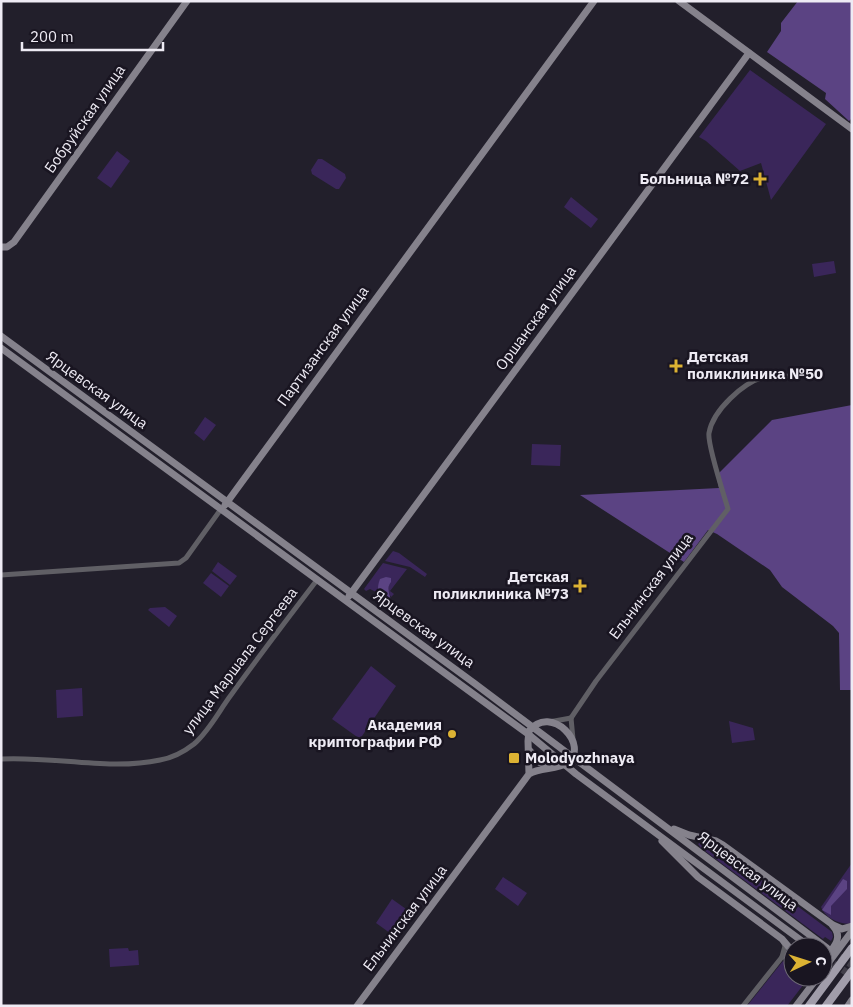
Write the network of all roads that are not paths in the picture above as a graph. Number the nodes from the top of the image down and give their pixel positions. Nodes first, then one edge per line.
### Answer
1 (187, 1) edge
2 (594, 1) edge
3 (679, 1) edge
4 (749, 53) junction
5 (852, 129) edge
6 (1, 247) edge
7 (1, 336) edge
8 (1, 348) edge
9 (787, 376) dead end
10 (227, 502) junction
11 (222, 509) junction
12 (1, 575) edge
13 (317, 580) junction
14 (351, 593) junction
15 (346, 600) junction
16 (571, 718) junction
17 (547, 722) junction
18 (533, 726) junction
19 (528, 734) junction
20 (572, 741) junction
21 (529, 748) junction
22 (573, 756) junction
23 (1, 759) edge
24 (564, 764) junction
25 (553, 767) junction
26 (529, 774) junction
27 (618, 790) junction
28 (611, 799) junction
29 (658, 821) junction
30 (646, 825) junction
31 (833, 925) junction
32 (852, 926) edge
33 (852, 931) edge
34 (797, 937) edge
35 (811, 937) edge
36 (782, 939) joint
37 (833, 946) edge
38 (852, 948) edge
39 (782, 956) joint
40 (833, 957) edge
41 (852, 971) edge
42 (810, 988) edge
43 (852, 1000) edge
44 (356, 1006) edge
45 (742, 1006) edge
46 (796, 1006) edge
47 (809, 1006) edge
48 (826, 1006) edge
49 (848, 1006) edge

1 - 6 main road, Бобруйская улица
2 - 10 main road, Партизанская улица
3 - 4 main road
4 - 5 main road
4 - 14 main road, Оршанская улица
7 - 10 main road, Ярцевская улица
8 - 11 main road, Ярцевская улица
9 - 16 street, Ельнинская улица
10 - 11 main road, Партизанская улица
10 - 14 main road, Ярцевская улица
11 - 12 street, Партизанская улица
11 - 13 main road, Ярцевская улица
13 - 15 main road, Ярцевская улица
13 - 23 street, улица Маршала Сергеева
14 - 15 main road, Оршанская улица
14 - 18 main road, Ярцевская улица
15 - 19 main road, Ярцевская улица
16 - 17 street
16 - 20 street
17 - 18 main road
17 - 20 main road
18 - 19 main road
18 - 22 main road, Ярцевская улица
19 - 21 main road
19 - 24 main road, Ярцевская улица
20 - 22 main road
21 - 25 main road
21 - 26 main road
22 - 24 main road
22 - 27 main road, Ярцевская улица
24 - 25 main road
24 - 28 main road, Ярцевская улица
25 - 26 main road
26 - 44 main road, Ельнинская улица
27 - 28 main road
27 - 29 main road, Ярцевская улица
28 - 30 main road, Ярцевская улица
29 - 31 main road
29 - 35 main road, Ярцевская улица
30 - 34 main road, Ярцевская улица
30 - 36 main road
31 - 32 main road
31 - 37 main road
33 - 40 main road
36 - 39 street
38 - 47 main road
39 - 45 street
41 - 48 main road
42 - 46 main road
43 - 49 main road

